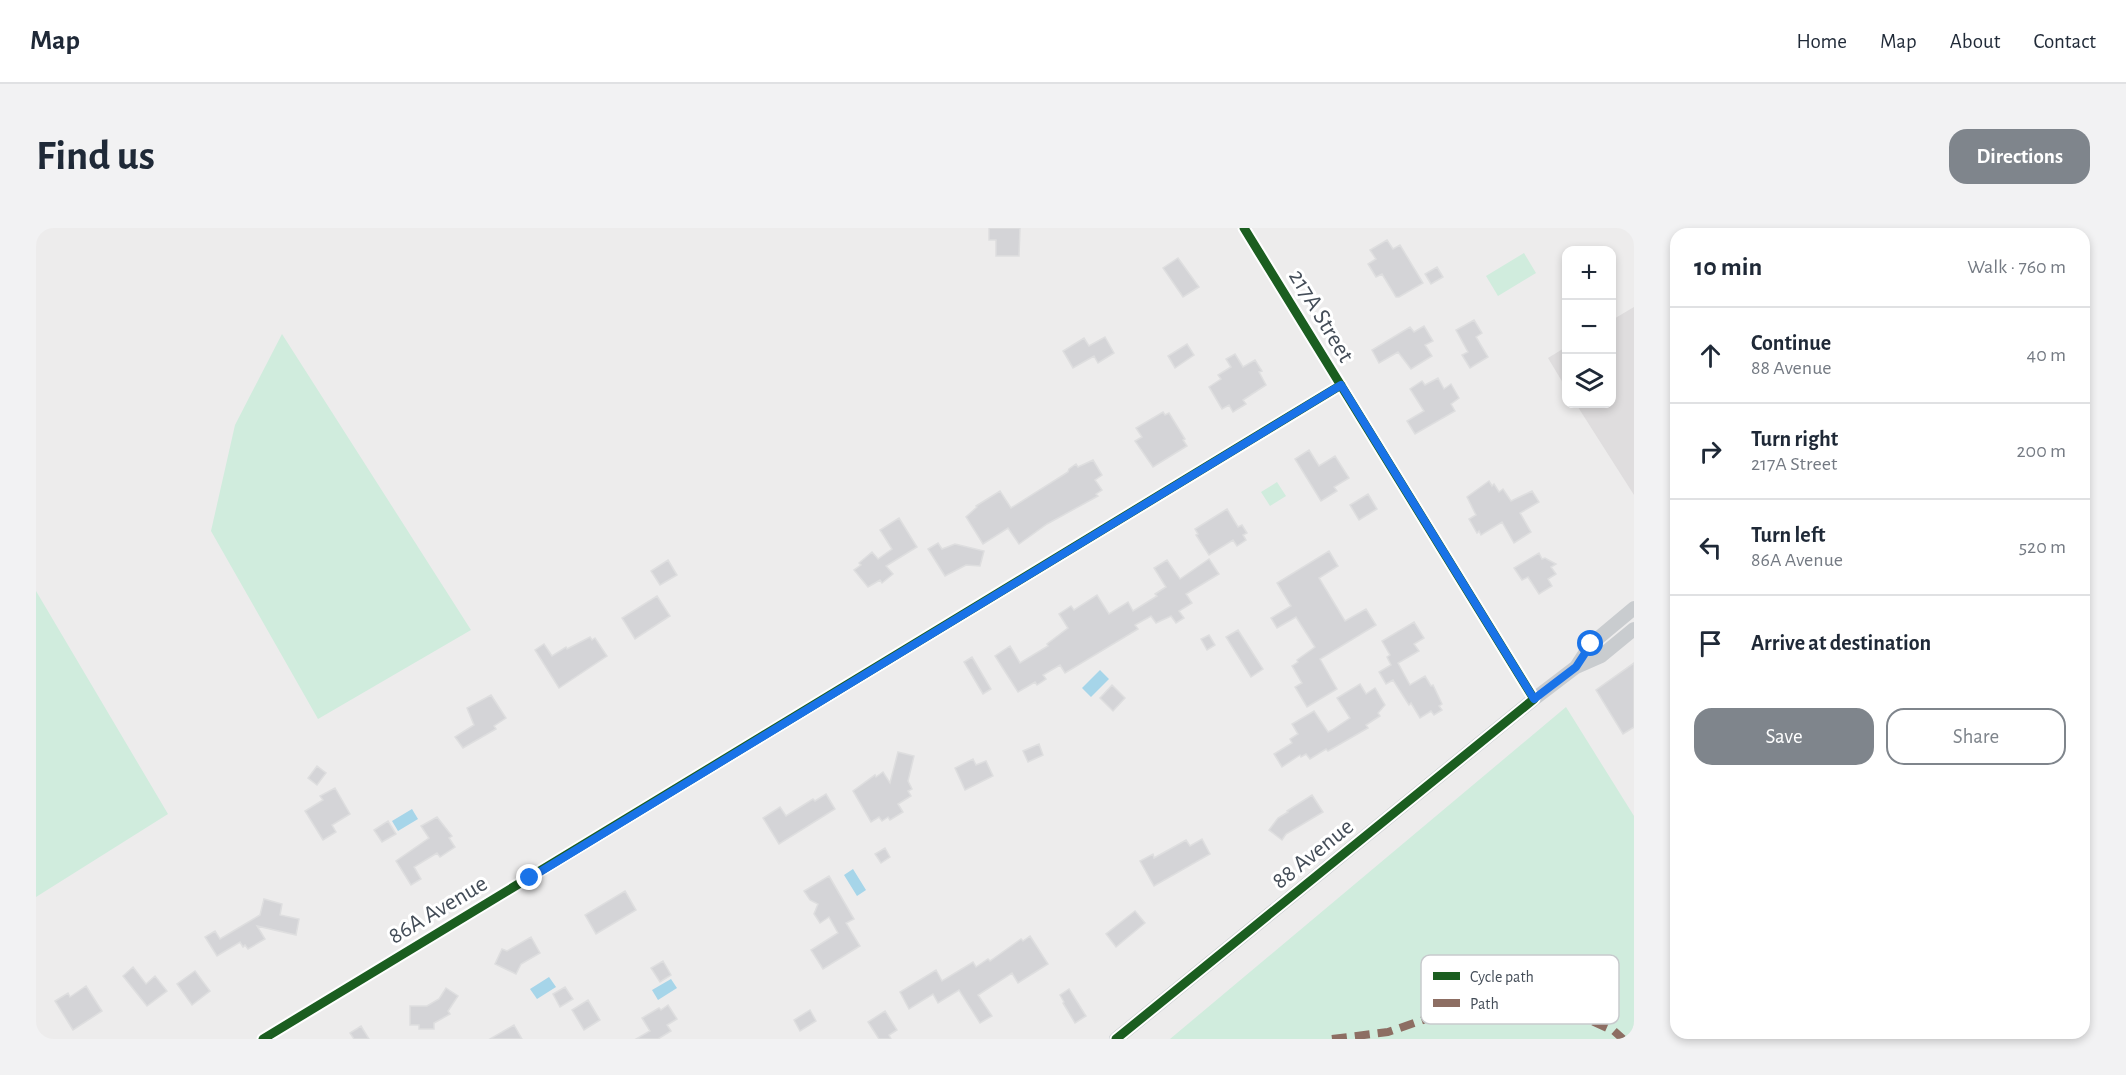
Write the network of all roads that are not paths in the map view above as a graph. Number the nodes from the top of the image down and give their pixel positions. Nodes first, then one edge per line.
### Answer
1 (1244, 228) edge
2 (1341, 385) junction
3 (1634, 608) edge
4 (1634, 629) edge
5 (1576, 667) junction
6 (1534, 699) junction
7 (263, 1039) edge
8 (1116, 1039) edge

1 - 2 street, 217A Street
2 - 6 street, 217A Street
2 - 7 street, 86A Avenue
3 - 5 main road, 88 Avenue
4 - 5 main road, 88 Avenue
5 - 6 main road, 88 Avenue
6 - 8 main road, 88 Avenue

